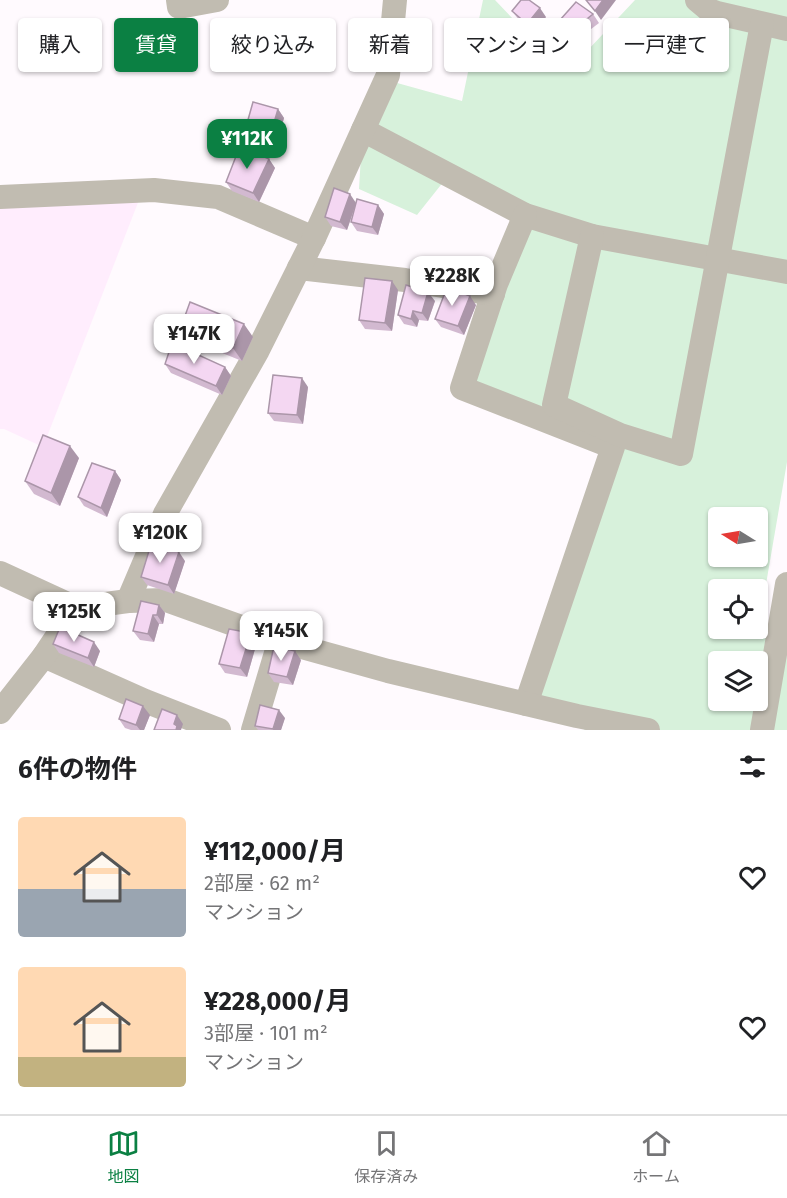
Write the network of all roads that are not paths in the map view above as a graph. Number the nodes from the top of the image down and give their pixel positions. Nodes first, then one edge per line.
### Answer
1 (178, 0) edge
2 (217, 0) edge
3 (395, 0) edge
4 (697, 0) edge
5 (762, 24) junction
6 (787, 29) edge
7 (363, 130) junction
8 (0, 197) edge
9 (525, 215) junction
10 (592, 236) junction
11 (314, 238) junction
12 (718, 259) junction
13 (299, 268) junction
14 (787, 272) edge
15 (493, 294) junction
16 (0, 573) edge
17 (787, 584) edge
18 (128, 601) junction
19 (76, 608) junction
20 (280, 641) junction
21 (44, 656) junction
22 (4, 702) edge
23 (526, 704) junction
24 (575, 723) edge
25 (219, 730) edge
26 (253, 730) edge
27 (648, 730) edge
28 (762, 730) edge

1 - 2 street
3 - 7 street
4 - 5 street
5 - 6 street
5 - 12 street
7 - 9 street
7 - 11 street
8 - 11 street
9 - 10 street
9 - 15 street
10 - 12 street
10 - 12 street
11 - 13 street
12 - 14 street
13 - 15 street
13 - 18 street
15 - 23 street
16 - 19 street
17 - 28 street
18 - 19 street
18 - 20 street
19 - 21 street
20 - 23 street
20 - 26 street
21 - 22 street
21 - 25 street
23 - 24 street
24 - 27 street

